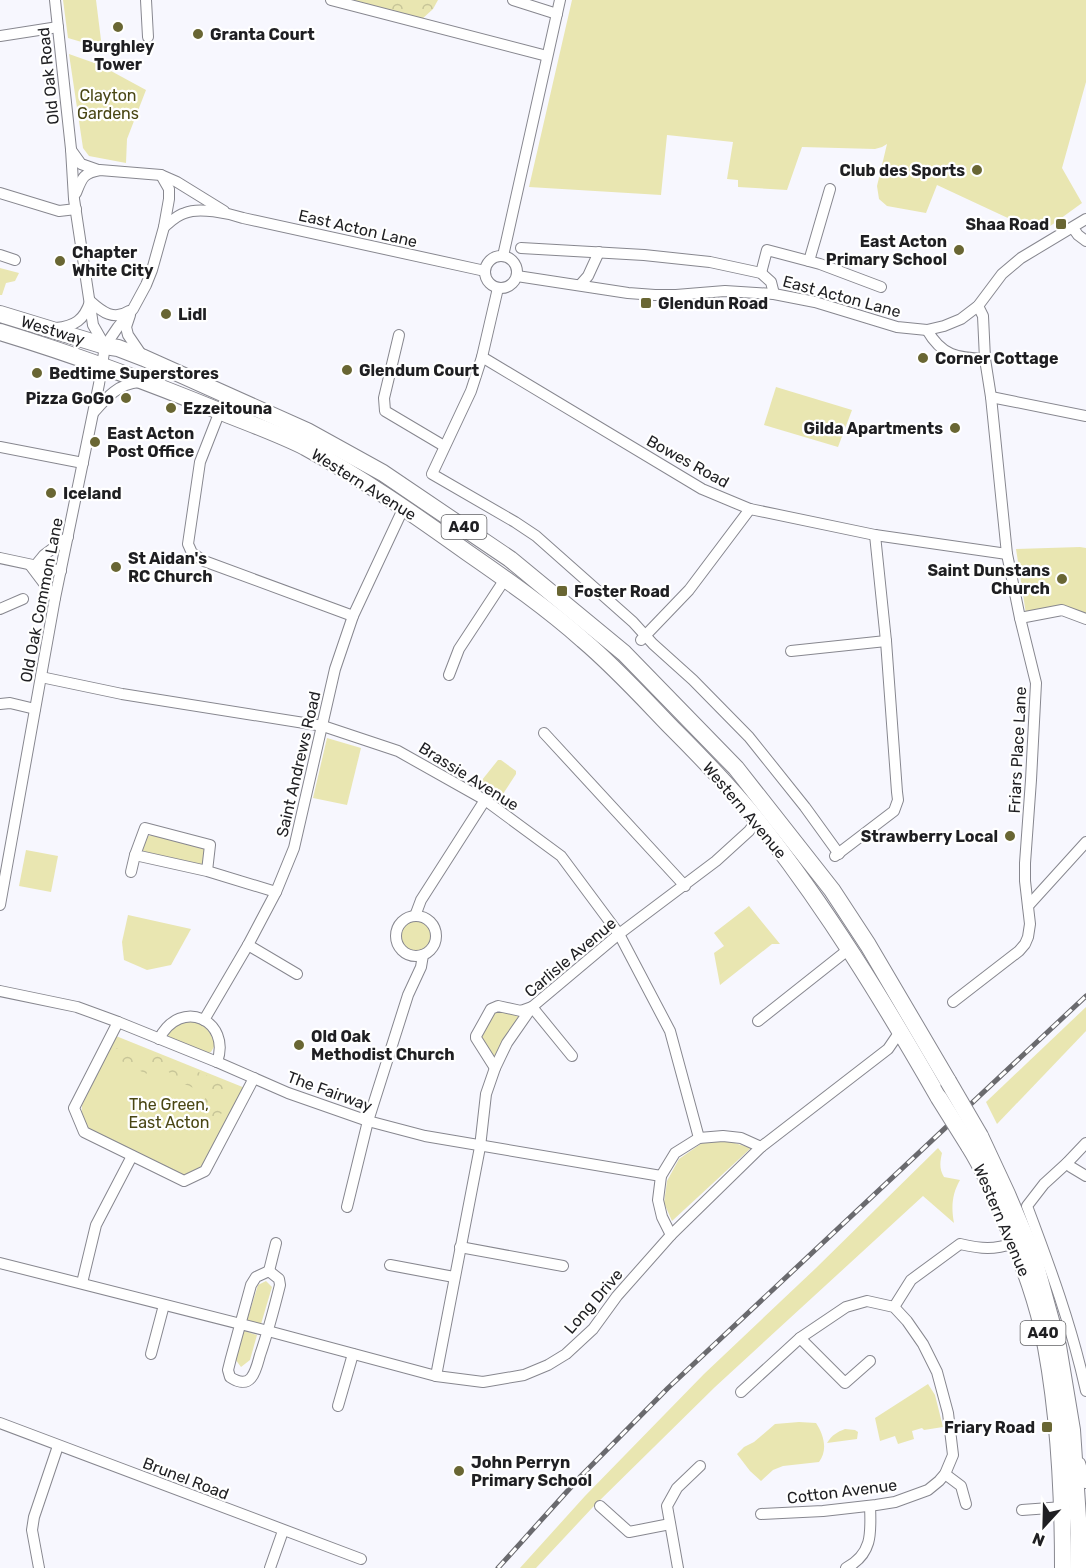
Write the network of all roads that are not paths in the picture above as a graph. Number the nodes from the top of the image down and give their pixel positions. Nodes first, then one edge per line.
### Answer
1 (55, 0) edge
2 (146, 0) edge
3 (331, 0) edge
4 (513, 0) edge
5 (560, 0) edge
6 (557, 14) junction
7 (58, 27) junction
8 (0, 36) edge
9 (148, 37) dead end
10 (547, 56) junction
11 (71, 149) junction
12 (100, 170) junction
13 (161, 175) junction
14 (830, 189) dead end
15 (0, 193) edge
16 (75, 204) junction
17 (225, 213) junction
18 (1086, 219) edge
19 (164, 227) junction
20 (1073, 228) junction
21 (1086, 242) edge
22 (521, 248) dead end
23 (599, 252) junction
24 (0, 255) edge
25 (503, 256) junction
26 (15, 260) dead end
27 (809, 261) junction
28 (485, 271) junction
29 (761, 273) junction
30 (517, 276) junction
31 (580, 285) junction
32 (881, 287) dead end
33 (498, 288) junction
34 (774, 294) junction
35 (90, 301) junction
36 (978, 306) junction
37 (133, 309) junction
38 (0, 314) edge
39 (40, 326) junction
40 (927, 330) junction
41 (0, 332) edge
42 (399, 335) dead end
43 (105, 346) junction
44 (54, 350) joint
45 (482, 357) junction
46 (144, 358) junction
47 (985, 359) junction
48 (102, 365) junction
49 (149, 383) junction
50 (991, 397) junction
51 (220, 411) junction
52 (93, 414) junction
53 (1086, 416) edge
54 (444, 446) junction
55 (0, 447) edge
56 (83, 463) junction
57 (404, 507) junction
58 (750, 509) junction
59 (874, 535) junction
60 (68, 537) junction
61 (1007, 554) junction
62 (0, 558) edge
63 (32, 565) junction
64 (61, 571) junction
65 (505, 579) junction
66 (55, 598) junction
67 (23, 599) dead end
68 (0, 609) edge
69 (353, 616) junction
70 (1020, 618) junction
71 (1086, 619) edge
72 (643, 638) junction
73 (885, 641) junction
74 (790, 651) dead end
75 (449, 675) dead end
76 (41, 677) junction
77 (0, 704) edge
78 (36, 709) junction
79 (323, 726) junction
80 (544, 733) dead end
81 (485, 800) junction
82 (757, 820) junction
83 (1086, 842) edge
84 (135, 855) junction
85 (207, 871) junction
86 (131, 872) dead end
87 (685, 886) junction
88 (276, 892) junction
89 (0, 905) edge
90 (1028, 906) junction
91 (415, 916) junction
92 (619, 934) junction
93 (248, 945) junction
94 (849, 949) junction
95 (423, 955) junction
96 (297, 974) dead end
97 (0, 991) edge
98 (953, 1002) dead end
99 (532, 1007) junction
100 (204, 1020) junction
101 (758, 1021) dead end
102 (118, 1022) junction
103 (901, 1030) junction
104 (159, 1039) junction
105 (572, 1056) dead end
106 (217, 1062) junction
107 (495, 1068) junction
108 (254, 1078) junction
109 (368, 1121) junction
110 (699, 1138) junction
111 (974, 1141) junction
112 (1086, 1143) edge
113 (480, 1146) junction
114 (761, 1147) junction
115 (132, 1156) junction
116 (1067, 1163) junction
117 (661, 1176) junction
118 (1086, 1176) edge
119 (347, 1207) dead end
120 (671, 1235) junction
121 (276, 1243) dead end
122 (1015, 1243) junction
123 (460, 1246) junction
124 (0, 1263) edge
125 (390, 1265) dead end
126 (563, 1266) dead end
127 (268, 1271) junction
128 (454, 1277) junction
129 (82, 1283) junction
130 (164, 1305) junction
131 (894, 1307) junction
132 (241, 1324) junction
133 (268, 1331) junction
134 (800, 1338) junction
135 (152, 1354) dead end
136 (353, 1354) junction
137 (870, 1361) dead end
138 (436, 1376) junction
139 (1086, 1391) edge
140 (741, 1392) dead end
141 (338, 1406) dead end
142 (0, 1423) edge
143 (1072, 1430) junction
144 (58, 1446) junction
145 (700, 1466) dead end
146 (945, 1474) junction
147 (1086, 1483) edge
148 (966, 1504) dead end
149 (600, 1506) dead end
150 (870, 1506) junction
151 (1063, 1507) junction
152 (1022, 1510) dead end
153 (761, 1514) dead end
154 (670, 1524) junction
155 (283, 1531) junction
156 (1071, 1533) junction
157 (361, 1559) dead end
158 (39, 1568) edge
159 (270, 1568) edge
160 (678, 1568) edge
161 (846, 1568) edge
162 (1063, 1568) edge
163 (1079, 1568) edge

1 - 7 street, Old Oak Road
2 - 9 street
3 - 10 street
4 - 6 street
5 - 6 street
6 - 10 street
7 - 8 street
7 - 11 street, Old Oak Road
10 - 25 street
11 - 12 street
11 - 16 street, Old Oak Road
12 - 13 street
12 - 16 street
13 - 17 street, East Acton Lane
13 - 19 street, Old Oak Common Lane
14 - 27 street
15 - 16 street
16 - 35 street, Old Oak Road
17 - 19 street, East Acton Lane
17 - 28 street, East Acton Lane
18 - 20 street, East Acton Lane
19 - 37 street, Old Oak Common Lane
20 - 21 street
20 - 36 street, East Acton Lane
22 - 23 street
23 - 29 street
23 - 31 street
24 - 26 street
25 - 28 street
25 - 30 street
27 - 29 street
27 - 32 street
28 - 33 street
29 - 34 street
30 - 31 street, East Acton Lane
30 - 33 street
31 - 34 street, East Acton Lane
33 - 45 street
34 - 40 street, East Acton Lane
35 - 37 street
35 - 39 street
35 - 43 street, Old Oak Road
36 - 40 street, East Acton Lane
36 - 47 street, Friars Place Lane
37 - 43 street, Old Oak Common Lane
37 - 46 street, Old Oak Common Lane
38 - 39 highway, Westway / A40
39 - 43 highway, Westway / A40
40 - 47 street
41 - 44 highway, Westway / A40
42 - 54 street
43 - 46 highway, Western Avenue / A40
43 - 48 street, Old Oak Common Lane
44 - 48 highway, Western Avenue / A40
45 - 54 street
45 - 58 street, Bowes Road
46 - 111 highway, Western Avenue / A40, bridge
47 - 50 street, Friars Place Lane
48 - 49 highway, Western Avenue / A40
48 - 52 street, Old Oak Common Lane
49 - 51 highway, Western Avenue / A40
49 - 52 street
50 - 53 street
50 - 61 street, Friars Place Lane
51 - 57 highway, Western Avenue / A40
51 - 69 street
52 - 56 street, Old Oak Common Lane
54 - 72 street
55 - 56 street
56 - 60 street, Old Oak Common Lane
57 - 65 highway, Western Avenue / A40
57 - 69 street, Saint Andrews Road
58 - 59 street, Bowes Road
58 - 72 street
59 - 61 street, Bowes Road
59 - 73 street
60 - 63 street
60 - 64 street, Old Oak Common Lane
61 - 70 street, Friars Place Lane
62 - 63 street
63 - 64 street
63 - 66 street
64 - 66 street, Old Oak Common Lane
65 - 75 street
65 - 82 highway, Western Avenue / A40
66 - 76 street, Old Oak Common Lane
67 - 68 street
69 - 79 street, Saint Andrews Road
70 - 71 street
70 - 90 street, Friars Place Lane
72 - 73 street
73 - 74 street
76 - 78 street, Old Oak Common Lane
76 - 79 street, Brassie Avenue
77 - 78 street
78 - 89 street, Old Oak Common Lane
79 - 81 street, Brassie Avenue
79 - 88 street, Saint Andrews Road
80 - 87 street
81 - 91 street
81 - 92 street, Brassie Avenue
82 - 87 street, Carlisle Avenue
82 - 94 highway, Western Avenue / A40
83 - 90 street
84 - 85 street
84 - 85 street
84 - 86 street
85 - 88 street
87 - 92 street, Carlisle Avenue
88 - 93 street, Saint Andrews Road
90 - 98 street, Friars Place Lane
91 - 95 street
91 - 95 street
92 - 99 street, Carlisle Avenue
92 - 110 street, Brassie Avenue
93 - 96 street
93 - 100 street, Saint Andrews Road
94 - 101 street
94 - 103 highway, Western Avenue / A40
95 - 109 street
97 - 102 street, The Fairway
99 - 105 street
99 - 107 street, Carlisle Avenue
99 - 107 street
100 - 104 street
100 - 106 street
102 - 104 street, The Fairway
102 - 115 street
103 - 111 highway, Western Avenue / A40, bridge
103 - 114 street, Long Drive
104 - 106 street, The Fairway
106 - 108 street, The Fairway
107 - 113 street, Carlisle Avenue
108 - 109 street, The Fairway
108 - 115 street
109 - 113 street, The Fairway
109 - 119 street
110 - 114 street
110 - 117 street
111 - 122 highway, Western Avenue / A40
111 - 143 highway, Western Avenue / A40
112 - 116 street
113 - 117 street, The Fairway
113 - 123 street, Carlisle Avenue
114 - 120 street, Long Drive
115 - 129 street
116 - 118 street
116 - 139 street
117 - 120 street
120 - 138 street, Long Drive
121 - 127 street
122 - 131 street
122 - 151 highway, Western Avenue / A40
123 - 126 street
123 - 128 street, Carlisle Avenue
124 - 129 street, Long Drive
125 - 128 street
127 - 132 street
127 - 133 street
128 - 138 street, Carlisle Avenue
129 - 130 street, Long Drive
130 - 132 street, Long Drive
130 - 135 street
131 - 134 street
131 - 146 street
132 - 133 street, Long Drive
132 - 133 street
133 - 136 street, Long Drive
134 - 137 street
134 - 140 street
136 - 138 street, Long Drive
136 - 141 street
142 - 144 street, Brunel Road
143 - 147 street
143 - 156 highway, Western Avenue / A40
144 - 155 street, Brunel Road
144 - 158 street
145 - 154 street
146 - 148 street
146 - 150 street, Cotton Avenue
149 - 154 street
150 - 153 street, Cotton Avenue
150 - 161 street
151 - 152 street
151 - 156 highway, Western Avenue / A40
154 - 160 street
155 - 157 street, Brunel Road
155 - 159 street
156 - 162 highway, Western Avenue / A40
156 - 163 highway, Western Avenue / A40

